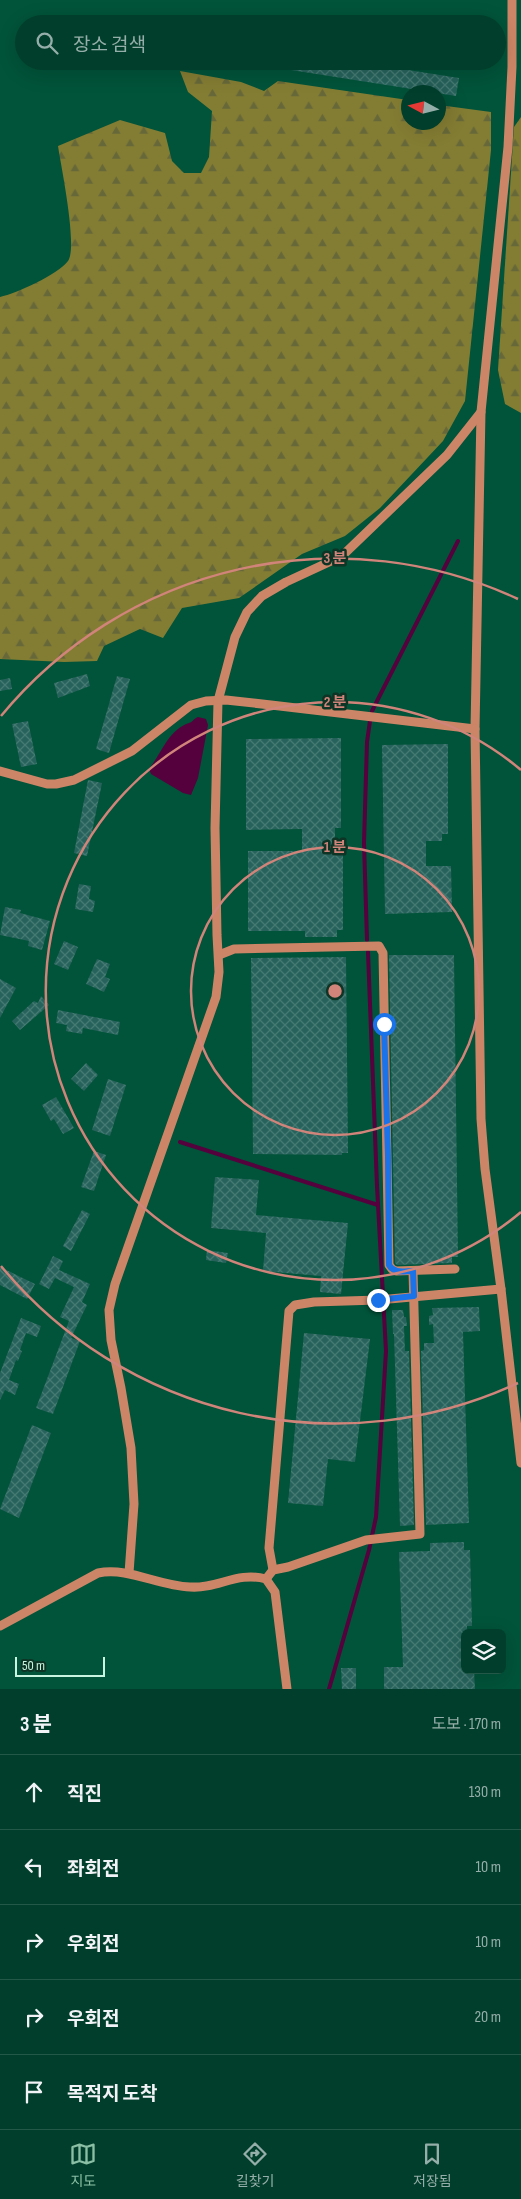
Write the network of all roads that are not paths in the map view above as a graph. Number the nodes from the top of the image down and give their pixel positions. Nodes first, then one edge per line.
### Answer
1 (515, 3) edge
2 (481, 412) junction
3 (218, 701) junction
4 (475, 729) junction
5 (0, 771) edge
6 (218, 954) junction
7 (454, 1269) dead end
8 (413, 1271) junction
9 (501, 1289) junction
10 (414, 1296) junction
11 (521, 1463) edge
12 (272, 1570) junction
13 (129, 1573) junction
14 (266, 1579) junction
15 (0, 1626) edge
16 (286, 1689) edge

1 - 2 street
2 - 3 street
2 - 4 street
3 - 4 street
3 - 5 street
3 - 6 street
4 - 9 street
6 - 8 street
6 - 13 street
7 - 8 street
8 - 10 street
9 - 10 street
9 - 11 street
10 - 12 street
10 - 12 street
12 - 14 street
13 - 14 street
13 - 15 street
14 - 16 street

